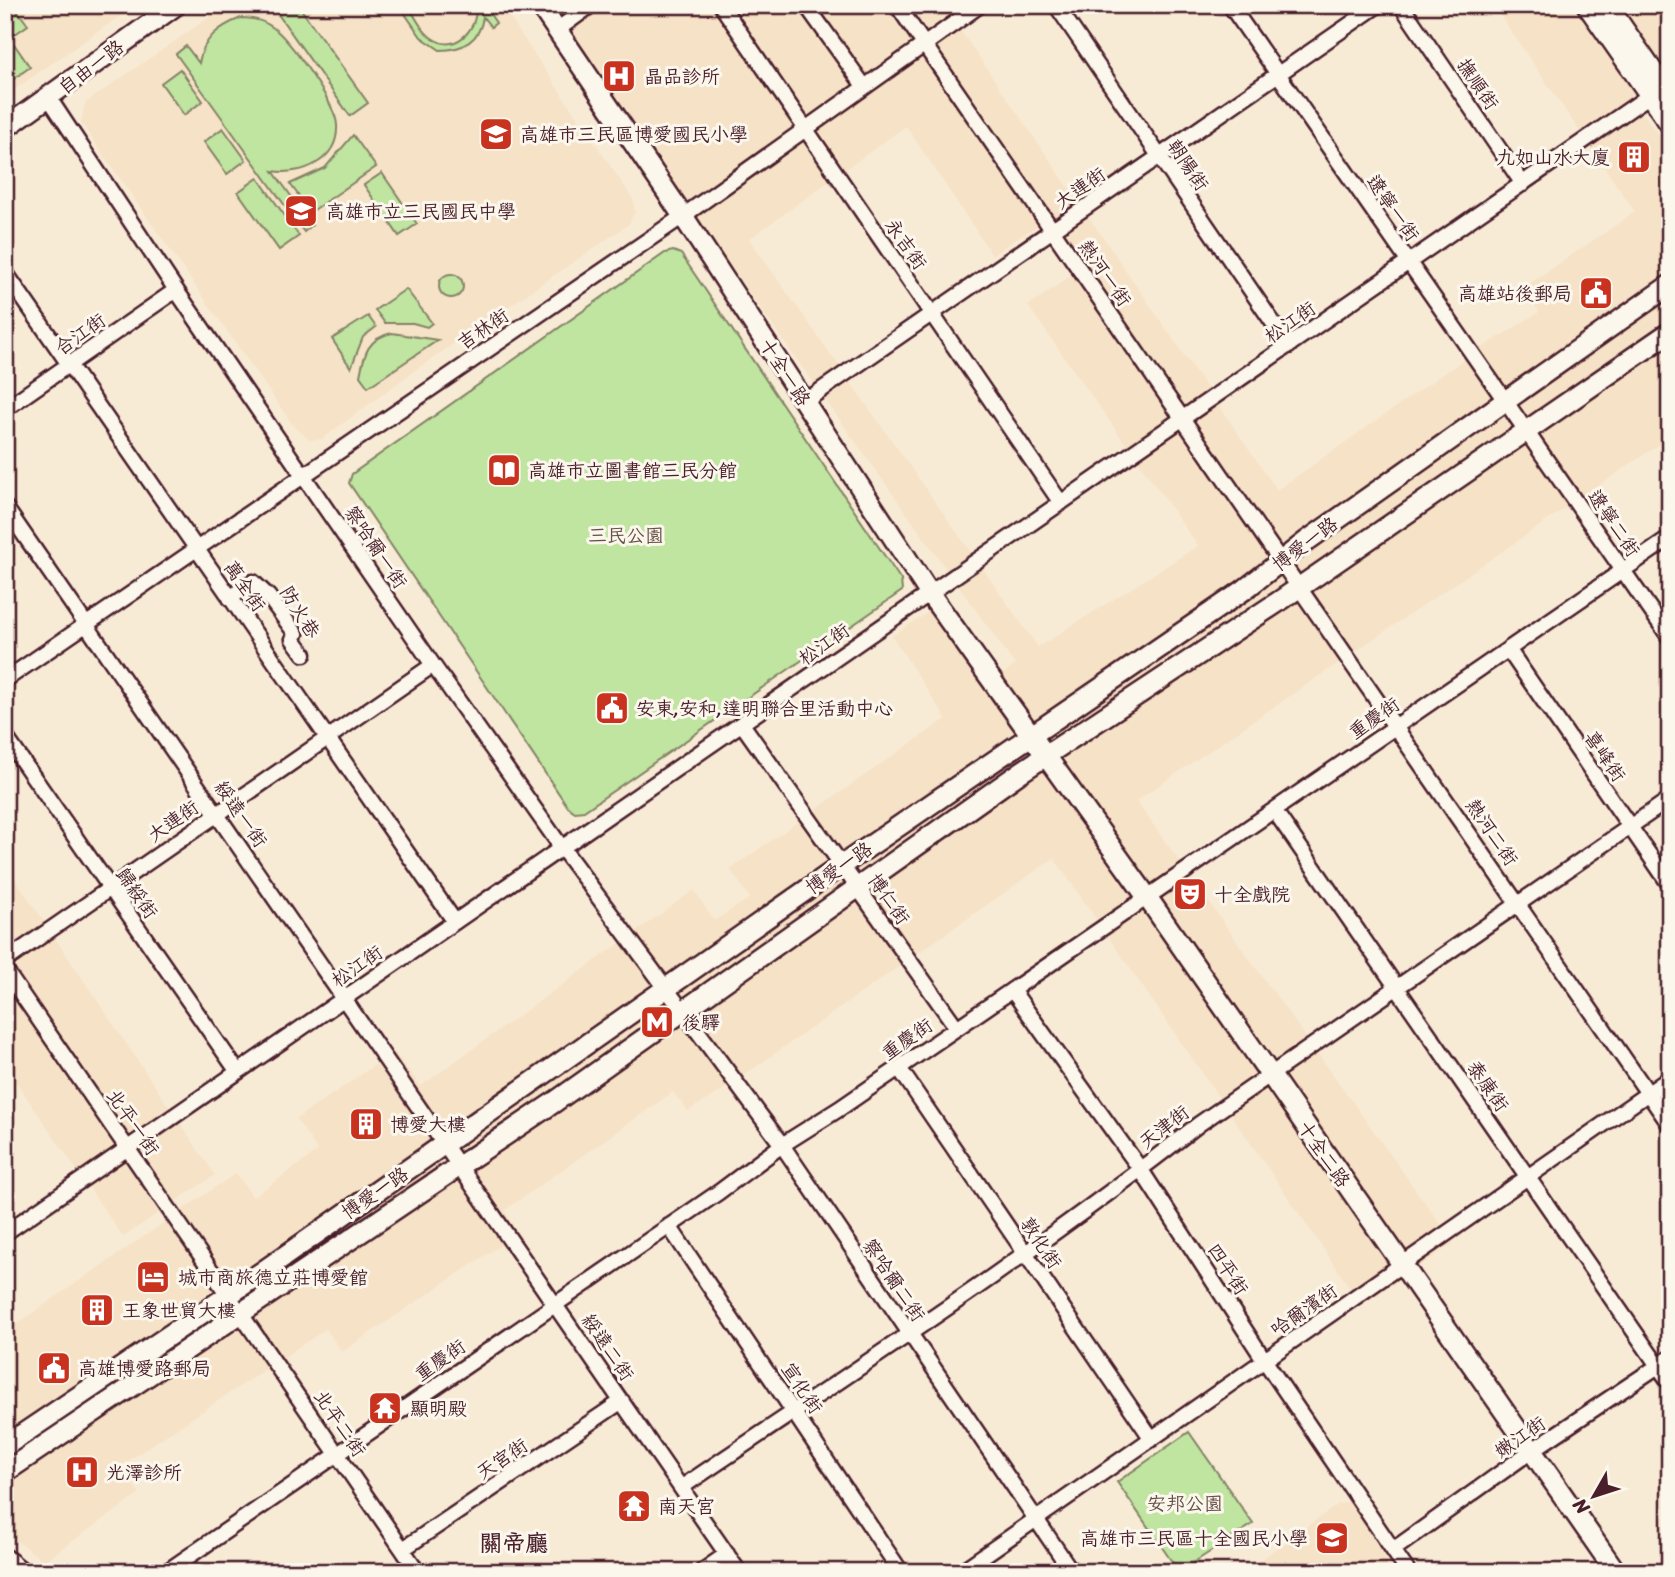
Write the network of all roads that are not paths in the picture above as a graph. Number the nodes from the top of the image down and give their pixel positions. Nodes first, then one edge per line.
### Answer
1 (176, 5) edge
2 (540, 5) edge
3 (591, 5) edge
4 (720, 5) edge
5 (806, 5) edge
6 (897, 5) edge
7 (980, 5) edge
8 (1056, 5) edge
9 (1230, 5) edge
10 (1378, 5) edge
11 (1401, 5) edge
12 (1587, 5) edge
13 (1607, 5) edge
14 (557, 30) junction
15 (924, 44) junction
16 (1278, 74) junction
17 (864, 86) junction
18 (1663, 90) edge
19 (49, 98) junction
20 (1670, 124) edge
21 (5, 128) edge
22 (803, 128) junction
23 (1159, 156) junction
24 (1523, 184) junction
25 (683, 216) junction
26 (1052, 230) junction
27 (1408, 263) junction
28 (5, 272) edge
29 (1670, 285) edge
30 (176, 290) junction
31 (931, 314) junction
32 (1670, 332) edge
33 (1289, 346) junction
34 (70, 364) junction
35 (1504, 400) junction
36 (804, 402) junction
37 (5, 409) edge
38 (1182, 419) junction
39 (1528, 430) junction
40 (303, 475) junction
41 (1061, 503) junction
42 (5, 507) edge
43 (1670, 538) edge
44 (196, 548) junction
45 (1280, 562) junction
46 (1623, 570) junction
47 (1298, 588) junction
48 (930, 594) junction
49 (230, 598) junction
50 (86, 624) junction
51 (1670, 638) edge
52 (1508, 649) junction
53 (304, 654) dead end
54 (433, 664) junction
55 (5, 680) edge
56 (742, 724) junction
57 (1396, 726) junction
58 (5, 736) edge
59 (1032, 737) junction
60 (327, 738) junction
61 (1045, 757) junction
62 (1670, 799) edge
63 (1274, 810) junction
64 (217, 814) junction
65 (1630, 827) junction
66 (562, 848) junction
67 (842, 865) junction
68 (1670, 885) edge
69 (857, 887) junction
70 (110, 888) junction
71 (1147, 897) junction
72 (1518, 904) junction
73 (454, 922) junction
74 (5, 961) edge
75 (5, 970) edge
76 (1396, 988) junction
77 (669, 989) junction
78 (1012, 990) junction
79 (345, 998) junction
80 (684, 1009) junction
81 (957, 1028) junction
82 (899, 1068) junction
83 (238, 1072) junction
84 (1270, 1075) junction
85 (1670, 1078) edge
86 (1648, 1094) junction
87 (1670, 1125) edge
88 (446, 1143) junction
89 (782, 1145) junction
90 (128, 1148) junction
91 (461, 1166) junction
92 (1141, 1170) junction
93 (1528, 1177) junction
94 (669, 1226) junction
95 (5, 1233) edge
96 (1024, 1251) junction
97 (1401, 1265) junction
98 (229, 1295) junction
99 (556, 1304) junction
100 (243, 1314) junction
101 (907, 1334) junction
102 (1265, 1361) junction
103 (1664, 1362) edge
104 (1670, 1383) edge
105 (622, 1401) junction
106 (793, 1410) junction
107 (1152, 1439) junction
108 (5, 1446) edge
109 (1534, 1449) junction
110 (338, 1454) junction
111 (5, 1472) edge
112 (682, 1487) junction
113 (1035, 1521) junction
114 (403, 1549) junction
115 (1393, 1550) junction
116 (727, 1554) junction
117 (5, 1559) edge
118 (21, 1572) edge
119 (166, 1572) edge
120 (418, 1572) edge
121 (701, 1572) edge
122 (739, 1572) edge
123 (901, 1572) edge
124 (960, 1572) edge
125 (1072, 1572) edge
126 (1408, 1572) edge
127 (1616, 1572) edge

1 - 19 main road, 自由一路
2 - 14 main road, 十全一路
3 - 14 street
4 - 22 street, 永吉街
5 - 17 street
6 - 15 street, 熱河一街
7 - 15 street, 吉林街
8 - 23 street, 朝陽街
9 - 16 street, 遼寧一街
10 - 16 street, 大連街
11 - 24 street, 撫順街
12 - 18 main road
13 - 18 main road
14 - 25 main road, 十全一路
15 - 17 street, 吉林街
15 - 26 street, 熱河一街
16 - 23 street, 大連街
16 - 27 street, 遼寧一街
17 - 22 street, 吉林街
18 - 20 main road
18 - 24 street, 松江街
19 - 21 main road, 自由一路
19 - 30 street, 察哈爾一街
22 - 25 street, 吉林街
22 - 31 street, 永吉街
23 - 26 street, 大連街
23 - 33 street, 朝陽街
24 - 27 street, 松江街
25 - 36 main road, 十全一路
25 - 40 street, 吉林街
26 - 31 street, 大連街
26 - 38 street, 熱河一街
27 - 33 street, 松江街
27 - 35 street, 遼寧一街
28 - 34 street, 萬全街
29 - 35 main road, 博愛一路
30 - 34 street, 合江街
30 - 40 street, 察哈爾一街
31 - 36 street, 大連街
31 - 41 street, 永吉街
32 - 39 main road, 博愛一路
33 - 38 street, 松江街
34 - 37 street, 合江街
34 - 44 street, 萬全街
35 - 39 street, 遼寧一街
35 - 45 main road, 博愛一路
36 - 48 main road, 十全一路
38 - 41 street, 松江街
38 - 45 street, 熱河一街
39 - 46 street, 遼寧二街
39 - 47 main road, 博愛一路
40 - 44 street, 吉林街
40 - 54 street, 察哈爾一街
41 - 48 street, 松江街
42 - 50 street, 綏遠一街
43 - 46 street, 重慶街
44 - 49 street, 萬全街
44 - 50 street, 吉林街
45 - 47 street, 熱河二街
45 - 59 main road, 博愛一路
46 - 51 street, 遼寧二街
46 - 52 street, 重慶街
47 - 57 street, 熱河二街
47 - 61 main road, 博愛一路
48 - 56 street, 松江街
48 - 59 main road, 十全一路
49 - 53 street, 防火巷
49 - 60 street, 萬全街
50 - 55 street, 吉林街
50 - 64 street, 綏遠一街
52 - 57 street, 重慶街
52 - 65 street, 喜峰街
54 - 60 street, 大連街
54 - 66 street, 察哈爾一街
56 - 66 street, 松江街
56 - 67 street, 博仁街
57 - 63 street, 重慶街
57 - 72 street, 熱河二街
58 - 70 street, 歸綏街
59 - 61 main road, 十全二路
59 - 67 main road, 博愛一路
60 - 64 street, 大連街
60 - 73 street, 萬全街
61 - 69 main road, 博愛一路
61 - 71 main road, 十全二路
62 - 65 street, 天津街
63 - 71 street, 重慶街
63 - 76 street, 泰康街
64 - 70 street, 大連街
64 - 79 street, 綏遠一街
65 - 68 street, 喜峰街
65 - 72 street, 天津街
66 - 73 street, 松江街
66 - 77 street, 察哈爾一街
67 - 69 street, 博仁街
67 - 77 main road, 博愛一路
69 - 80 main road, 博愛一路
69 - 81 street, 博仁街
70 - 74 street, 大連街
70 - 83 street, 歸綏街
71 - 78 street, 重慶街
71 - 84 main road, 十全二路
72 - 76 street, 天津街
72 - 86 street, 熱河二街
73 - 79 street, 松江街
75 - 90 street, 北平一街
76 - 84 street, 天津街
76 - 93 street, 泰康街
77 - 80 street, 察哈爾一街
77 - 88 main road, 博愛一路
78 - 81 street, 重慶街
78 - 92 street, 四平街
79 - 83 street, 松江街
79 - 88 street, 綏遠一街
80 - 89 street, 察哈爾二街
80 - 91 main road, 博愛一路
81 - 82 street, 重慶街
82 - 89 street, 重慶街
82 - 96 street, 敦化街
83 - 90 street, 松江街
84 - 92 street, 天津街
84 - 97 main road, 十全二路
85 - 86 street, 哈爾濱街
86 - 87 street, 熱河二街
86 - 93 street, 哈爾濱街
88 - 91 street, 綏遠二街
88 - 98 main road, 博愛一路
89 - 94 street, 重慶街
89 - 101 street, 察哈爾二街
90 - 95 street, 松江街
90 - 98 street, 北平一街
91 - 99 street, 綏遠二街
91 - 100 main road, 博愛一路
92 - 96 street, 天津街
92 - 102 street, 四平街
93 - 97 street, 哈爾濱街
93 - 103 street, 泰康街
94 - 99 street, 重慶街
94 - 106 street, 宣化街
96 - 101 street, 天津街
96 - 107 street, 敦化街
97 - 102 street, 哈爾濱街
97 - 109 main road, 十全二路
98 - 100 street, 北平二街
98 - 108 main road, 博愛一路
99 - 105 street, 綏遠二街
99 - 110 street, 重慶街
100 - 110 street, 北平二街
100 - 111 main road, 博愛一路
101 - 106 street, 天津街
101 - 113 street, 察哈爾二街
102 - 107 street, 哈爾濱街
102 - 115 street, 四平街
103 - 104 street, 泰康街
103 - 109 street, 嫩江街
105 - 112 street, 綏遠二街
105 - 114 street, 天宮街
106 - 112 street, 天津街
106 - 123 street, 宣化街
107 - 113 street, 哈爾濱街
109 - 115 street, 嫩江街
109 - 127 main road, 十全二路
110 - 114 street, 北平二街
110 - 119 street, 重慶街
112 - 116 street, 綏遠二街
113 - 124 street, 哈爾濱街
113 - 125 street, 察哈爾二街
114 - 120 street, 北平二街
115 - 126 street, 四平街
116 - 121 street
116 - 122 street, 綏遠二街
117 - 118 main road

